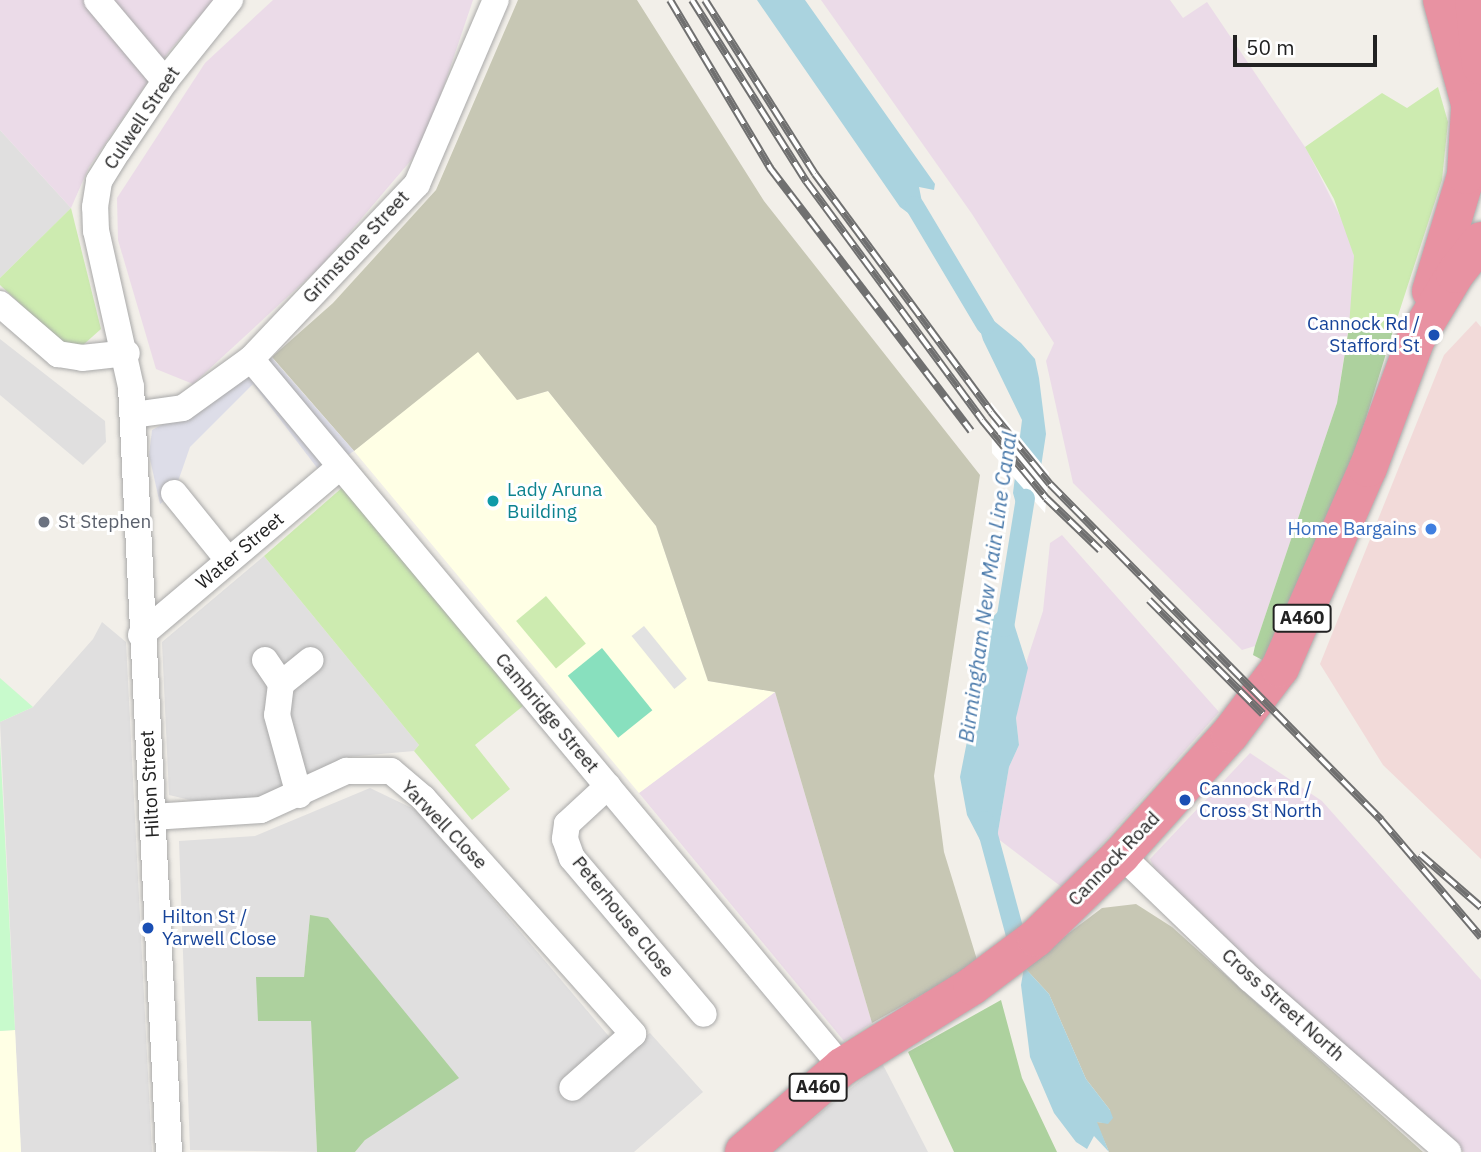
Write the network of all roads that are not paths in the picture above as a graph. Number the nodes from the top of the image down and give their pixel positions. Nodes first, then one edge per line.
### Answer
1 (97, 0) edge
2 (230, 0) edge
3 (496, 0) edge
4 (1442, 0) edge
5 (1476, 0) edge
6 (1481, 8) edge
7 (1481, 66) edge
8 (165, 81) junction
9 (1475, 126) edge
10 (1481, 219) edge
11 (1481, 241) edge
12 (1457, 273) edge
13 (0, 304) edge
14 (127, 353) junction
15 (251, 359) junction
16 (132, 415) junction
17 (340, 467) junction
18 (174, 494) dead end
19 (228, 560) junction
20 (141, 635) junction
21 (265, 660) dead end
22 (311, 660) dead end
23 (281, 684) junction
24 (608, 786) junction
25 (299, 795) junction
26 (152, 817) junction
27 (1121, 855) junction
28 (704, 1014) dead end
29 (842, 1068) junction
30 (572, 1088) dead end
31 (169, 1152) edge
32 (744, 1152) edge
33 (1448, 1152) edge

1 - 8 street
2 - 8 street, Culwell Street
3 - 15 street, Grimstone Street
4 - 9 highway
5 - 6 highway
5 - 7 highway
8 - 14 street, Culwell Street
9 - 12 highway, A460
10 - 12 highway
11 - 12 highway, A460
12 - 27 highway, Cannock Road / A460
13 - 14 street
14 - 16 street, Culwell Street
15 - 16 street, Grimstone Street
15 - 17 street, Cambridge Street
16 - 20 street, Hilton Street
17 - 19 street, Water Street
17 - 24 street, Cambridge Street
18 - 19 street
19 - 20 street, Water Street
20 - 26 street, Hilton Street
21 - 23 street
22 - 23 street
23 - 25 street
24 - 28 street, Peterhouse Close
24 - 29 street, Cambridge Street
25 - 26 street, Yarwell Close
25 - 30 street, Yarwell Close
26 - 31 street, Hilton Street
27 - 29 highway, Cannock Road / A460
27 - 33 street, Cross Street North
29 - 32 highway, Cannock Road / A460

